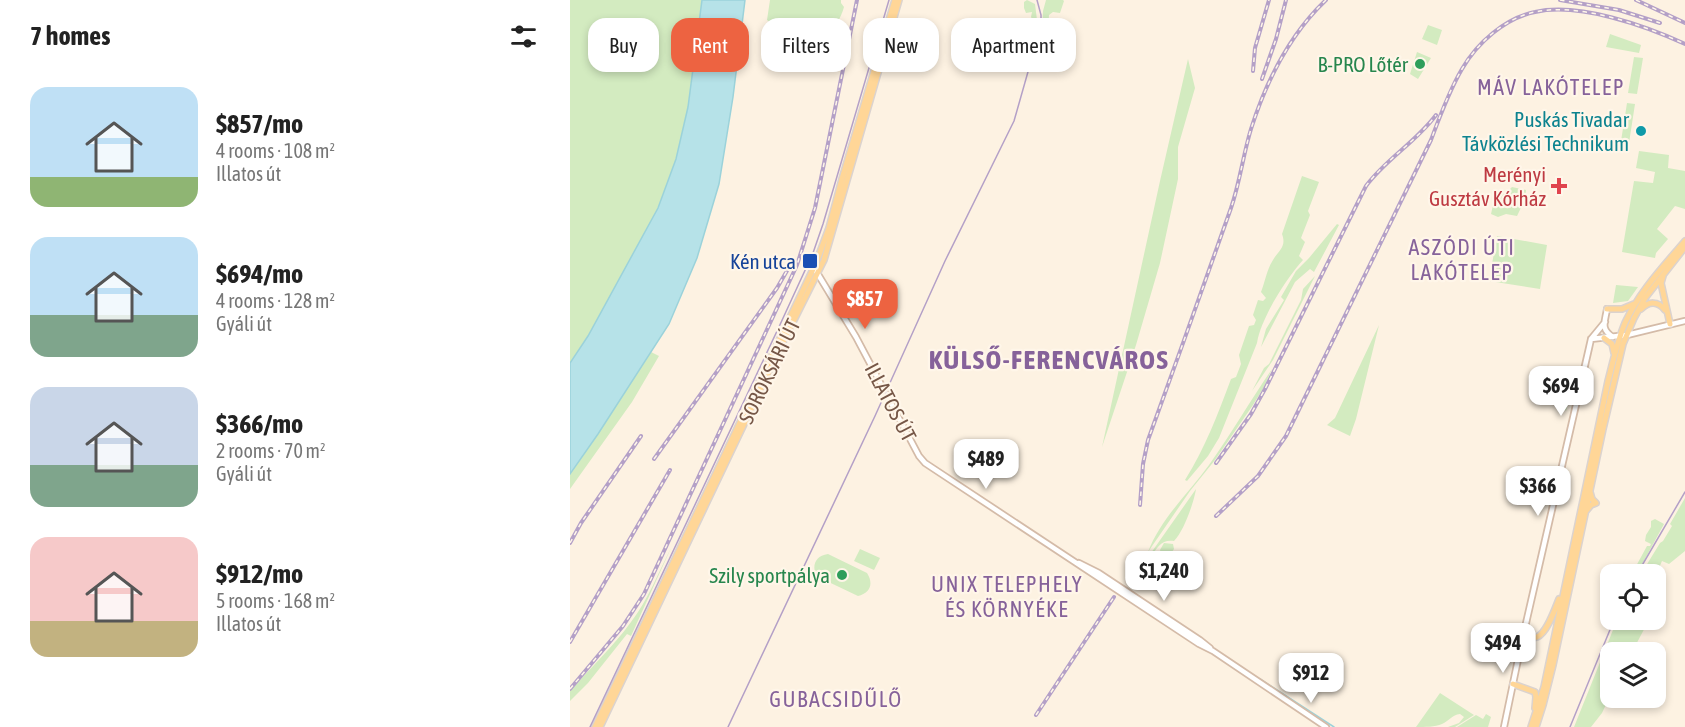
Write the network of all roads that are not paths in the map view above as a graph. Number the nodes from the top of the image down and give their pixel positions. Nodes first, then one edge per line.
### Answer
1 (897, 0) edge
2 (1685, 241) edge
3 (1685, 247) edge
4 (819, 264) junction
5 (1666, 270) junction
6 (816, 276) junction
7 (1636, 303) junction
8 (1607, 309) joint
9 (1668, 314) junction
10 (1634, 318) junction
11 (1685, 321) edge
12 (1605, 322) junction
13 (1670, 324) junction
14 (1623, 336) junction
15 (1613, 338) junction
16 (1591, 339) junction
17 (1604, 339) junction
18 (1614, 356) junction
19 (1563, 593) junction
20 (1523, 636) junction
21 (1513, 684) junction
22 (1535, 716) junction
23 (595, 727) edge
24 (600, 727) edge
25 (1326, 727) edge
26 (1504, 727) edge
27 (1531, 727) edge
28 (1536, 727) edge

1 - 4 main road, SOROKSÁRI ÚT
2 - 7 main road
3 - 5 main road
4 - 6 main road, SOROKSÁRI ÚT
4 - 6 main road
5 - 9 main road
5 - 10 main road
6 - 23 main road, SOROKSÁRI ÚT
6 - 24 main road, SOROKSÁRI ÚT
6 - 25 street, ILLATOS ÚT
7 - 8 main road
7 - 14 main road
8 - 12 street
9 - 10 main road
9 - 13 main road
10 - 14 main road
11 - 13 street
12 - 15 street
12 - 16 street
13 - 14 street
14 - 15 street
14 - 18 main road
14 - 28 main road
15 - 17 street
16 - 17 street
16 - 20 street
17 - 18 main road
18 - 19 main road
19 - 20 main road
19 - 22 main road
20 - 21 street
21 - 22 main road
21 - 26 street
22 - 27 main road

